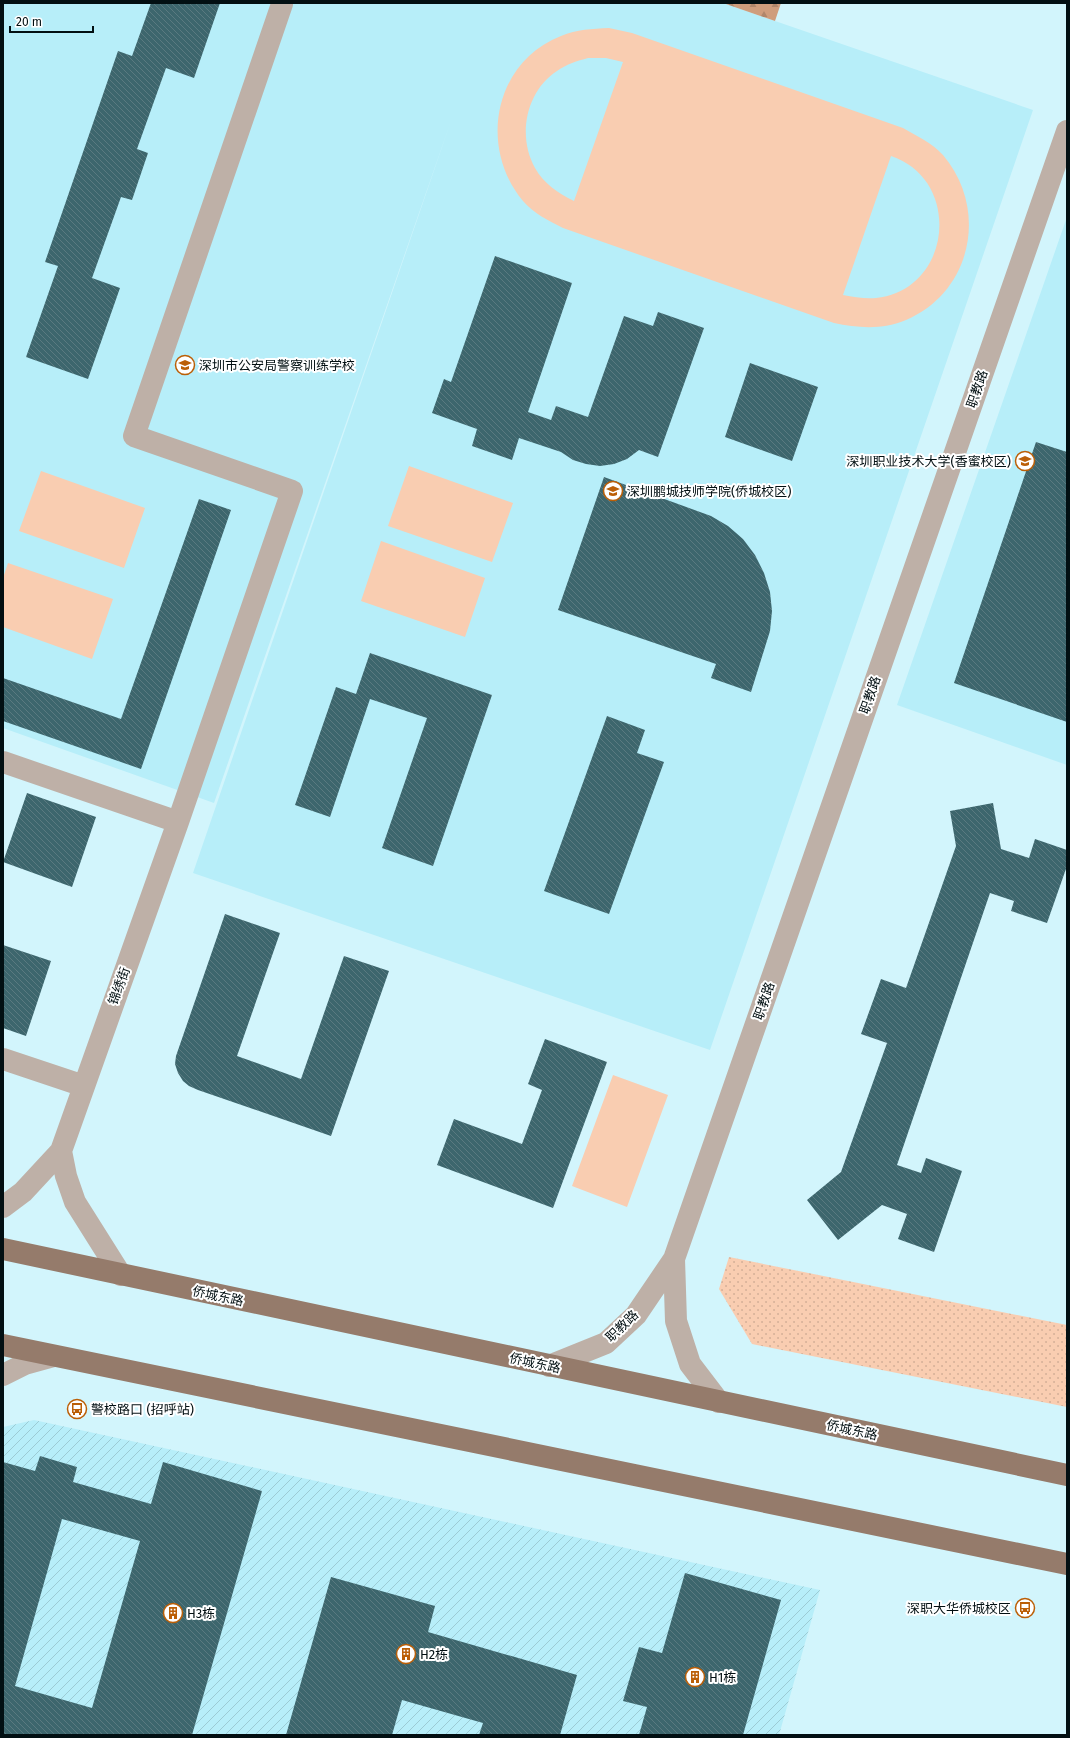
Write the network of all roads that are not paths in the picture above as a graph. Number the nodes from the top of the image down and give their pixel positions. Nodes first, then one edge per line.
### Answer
1 (282, 4) dead end
2 (1067, 131) edge
3 (3, 762) edge
4 (178, 822) junction
5 (3, 1059) edge
6 (84, 1086) junction
7 (61, 1151) junction
8 (3, 1207) edge
9 (3, 1249) edge
10 (674, 1260) junction
11 (121, 1275) junction
12 (3, 1345) edge
13 (54, 1356) junction
14 (549, 1366) junction
15 (3, 1375) edge
16 (719, 1402) junction
17 (1067, 1475) edge
18 (1067, 1564) edge

1 - 4 street, 锦绣街
2 - 10 street, 职教路
3 - 4 street
4 - 6 street, 锦绣街
5 - 6 street
6 - 7 street, 锦绣街
7 - 8 street, 锦绣街
7 - 11 street
9 - 11 main road, 侨城东路
10 - 14 street, 职教路
10 - 16 street, 职教路
11 - 14 main road, 侨城东路
12 - 13 main road
13 - 15 street
13 - 18 main road
14 - 16 main road, 侨城东路
16 - 17 main road, 侨城东路

